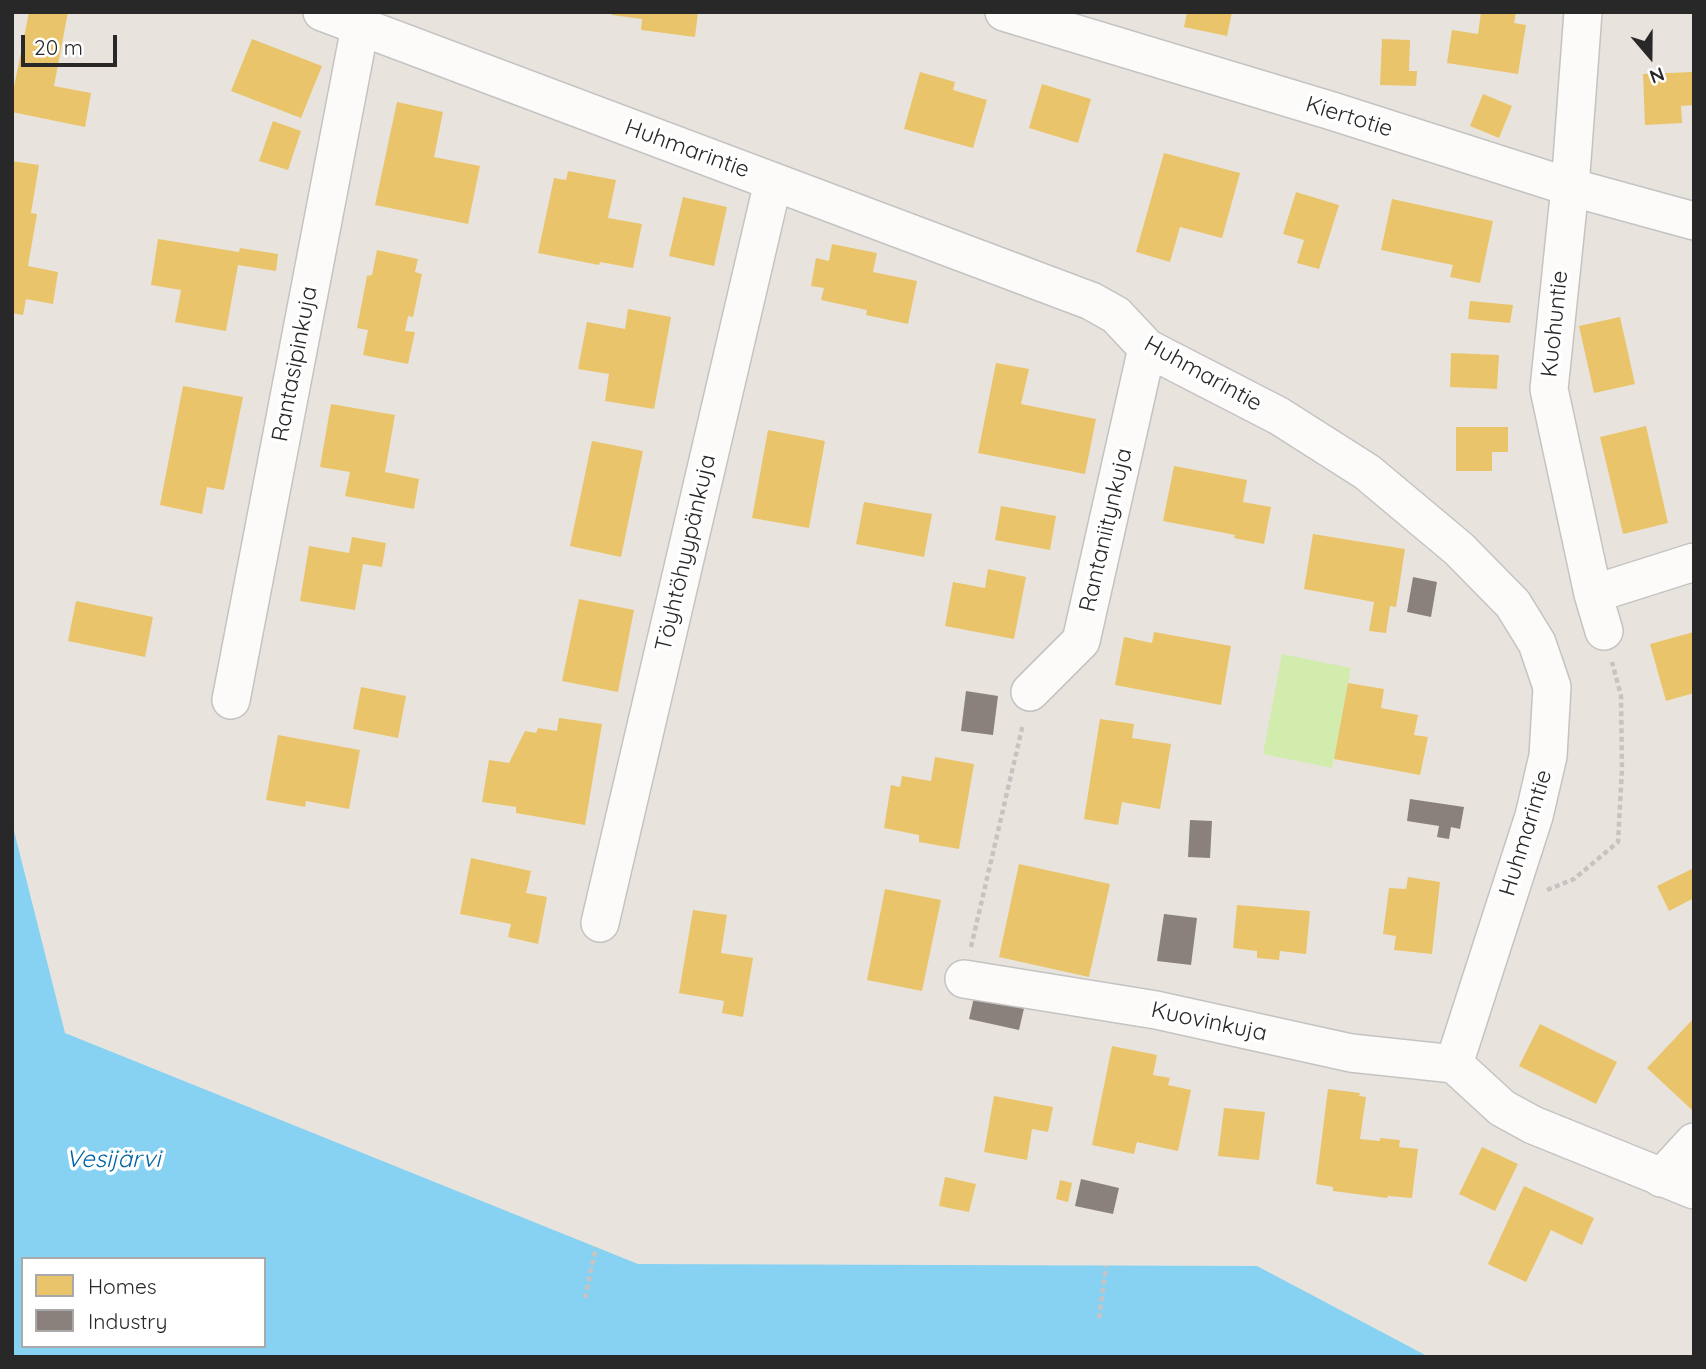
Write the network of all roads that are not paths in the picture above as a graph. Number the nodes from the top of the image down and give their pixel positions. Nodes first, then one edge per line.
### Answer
1 (322, 12) edge
2 (1004, 12) edge
3 (1583, 12) edge
4 (360, 27) junction
5 (773, 182) junction
6 (1570, 187) junction
7 (1694, 221) edge
8 (1147, 348) junction
9 (1694, 562) edge
10 (1592, 594) junction
11 (1605, 631) road end
12 (1030, 692) road end
13 (230, 700) dead end
14 (600, 923) dead end
15 (964, 979) road end
16 (1454, 1065) junction
17 (1694, 1142) edge
18 (1677, 1184) edge

1 - 4 street, Huhmarintie
2 - 6 street, Kiertotie
3 - 6 street, Kuohuntie
4 - 5 street, Huhmarintie
4 - 13 street, Rantasipinkuja
5 - 8 street, Huhmarintie
5 - 14 street, Töyhtöhyypänkuja
6 - 7 street, Kiertotie
6 - 10 street, Kuohuntie
8 - 12 street, Rantaniitynkuja
8 - 16 street, Huhmarintie
9 - 10 street
10 - 11 street, Kuohuntie
15 - 16 street, Kuovinkuja
16 - 18 street
17 - 18 street

